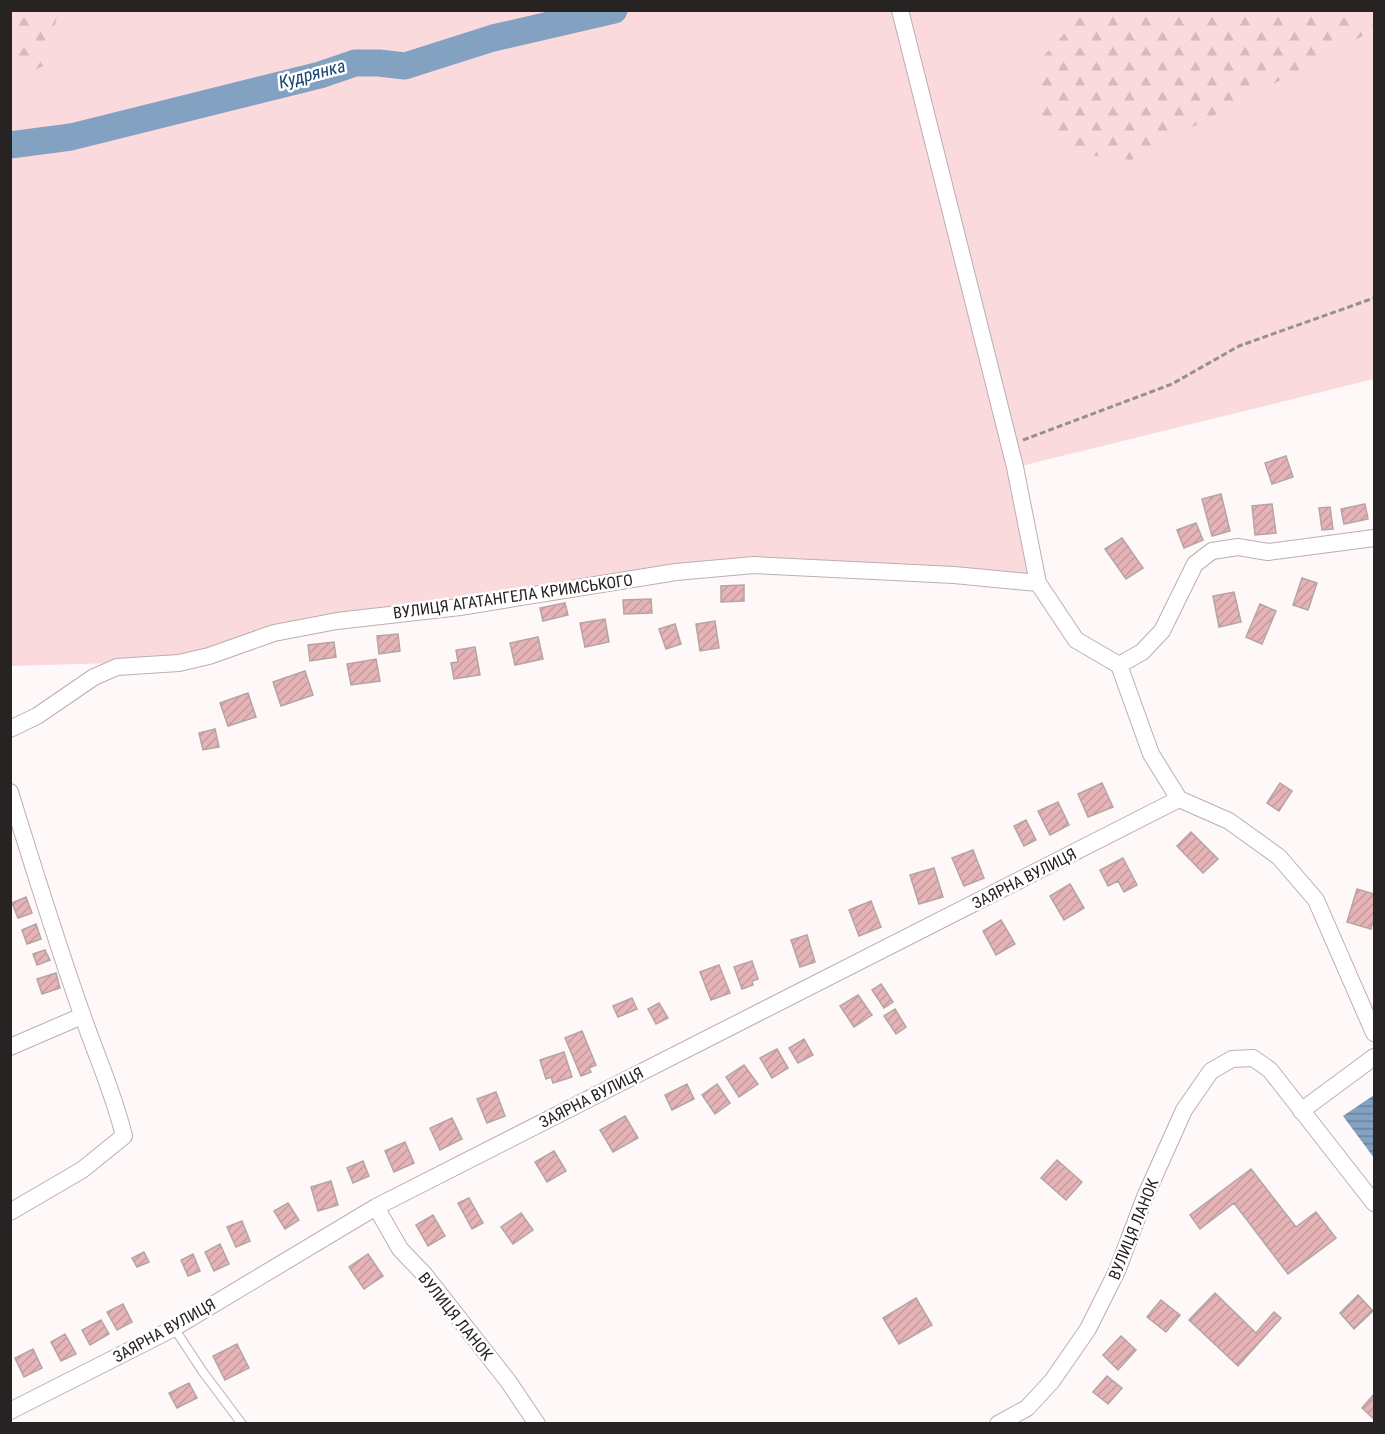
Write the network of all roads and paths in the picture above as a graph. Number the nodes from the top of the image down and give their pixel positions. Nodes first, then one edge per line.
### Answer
1 (900, 10) edge
2 (1374, 298) edge
3 (1009, 445) junction
4 (1374, 538) edge
5 (1038, 583) junction
6 (1119, 665) junction
7 (10, 729) edge
8 (10, 792) edge
9 (1179, 799) junction
10 (82, 1016) junction
11 (1374, 1032) edge
12 (10, 1047) edge
13 (1374, 1057) edge
14 (1301, 1111) junction
15 (1374, 1203) edge
16 (376, 1207) junction
17 (10, 1212) edge
18 (174, 1328) junction
19 (10, 1411) edge
20 (242, 1424) edge
21 (537, 1424) edge
22 (998, 1424) edge

1 - 3 street
2 - 3 path
3 - 5 street
4 - 6 street
5 - 6 street
5 - 7 street, ВУЛИЦЯ АГАТАНГЕЛА КРИМСЬКОГО
6 - 9 street
8 - 10 street
9 - 11 street
9 - 16 street, ЗАЯРНА ВУЛИЦЯ
10 - 12 street
10 - 17 street
13 - 14 street
14 - 15 street
14 - 22 street, ВУЛИЦЯ ЛАНОК
16 - 18 street, ЗАЯРНА ВУЛИЦЯ
16 - 21 street, ВУЛИЦЯ ЛАНОК
18 - 19 street, ЗАЯРНА ВУЛИЦЯ
18 - 20 lane

